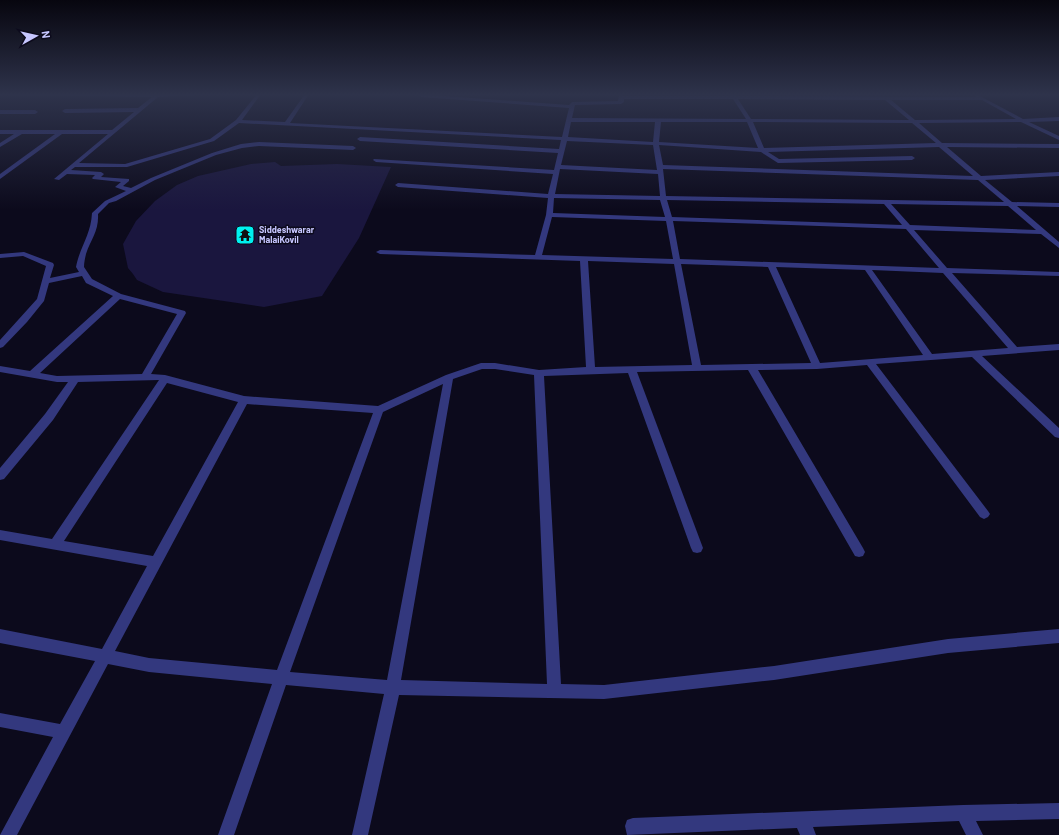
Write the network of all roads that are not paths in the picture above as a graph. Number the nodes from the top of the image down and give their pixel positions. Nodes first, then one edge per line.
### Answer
1 (20, 133) edge
2 (60, 133) edge
3 (113, 133) edge
4 (222, 133) edge
5 (452, 133) edge
6 (566, 133) edge
7 (657, 133) edge
8 (755, 133) edge
9 (926, 133) edge
10 (1048, 133) edge
11 (1059, 138) edge
12 (360, 139) dead end
13 (564, 139) junction
14 (656, 143) junction
15 (939, 145) junction
16 (0, 146) edge
17 (1059, 146) edge
18 (353, 148) dead end
19 (762, 150) junction
20 (562, 151) junction
21 (912, 158) dead end
22 (376, 160) dead end
23 (75, 165) junction
24 (557, 169) junction
25 (660, 170) junction
26 (66, 172) junction
27 (1059, 174) edge
28 (0, 177) edge
29 (980, 178) junction
30 (58, 179) dead end
31 (398, 185) dead end
32 (131, 190) junction
33 (551, 196) junction
34 (663, 198) junction
35 (887, 203) junction
36 (1012, 205) junction
37 (1059, 205) edge
38 (549, 215) junction
39 (668, 219) junction
40 (908, 226) junction
41 (1041, 232) junction
42 (1059, 246) edge
43 (380, 252) dead end
44 (0, 256) edge
45 (538, 258) junction
46 (584, 259) junction
47 (677, 262) junction
48 (770, 265) junction
49 (867, 268) junction
50 (947, 271) junction
51 (84, 273) junction
52 (1059, 274) edge
53 (45, 282) junction
54 (118, 296) junction
55 (0, 345) edge
56 (1059, 347) edge
57 (1015, 351) junction
58 (974, 354) junction
59 (929, 357) junction
60 (869, 362) junction
61 (817, 366) junction
62 (751, 367) junction
63 (697, 368) junction
64 (0, 369) edge
65 (631, 369) junction
66 (591, 370) junction
67 (539, 373) junction
68 (32, 375) junction
69 (145, 377) junction
70 (449, 377) junction
71 (165, 378) junction
72 (75, 379) junction
73 (244, 400) junction
74 (379, 410) junction
75 (1059, 434) edge
76 (0, 476) edge
77 (984, 514) dead end
78 (0, 535) edge
79 (55, 545) junction
80 (697, 548) dead end
81 (859, 552) dead end
82 (156, 562) junction
83 (0, 636) edge
84 (1059, 636) edge
85 (105, 656) junction
86 (281, 678) junction
87 (393, 688) junction
88 (554, 691) junction
89 (0, 720) edge
90 (64, 732) junction
91 (1059, 811) edge
92 (963, 813) junction
93 (802, 820) junction
94 (8, 835) edge
95 (226, 835) edge
96 (360, 835) edge
97 (635, 835) edge
98 (808, 835) edge
99 (975, 835) edge

1 - 16 street
2 - 28 street
3 - 23 street
4 - 23 street
5 - 13 street
6 - 13 street
7 - 14 street
8 - 19 street
9 - 15 street
10 - 11 street
12 - 20 street
13 - 14 street
13 - 20 street
14 - 19 street
14 - 25 street
15 - 17 street
15 - 19 street
15 - 29 street
18 - 32 street
19 - 21 street
20 - 24 street
22 - 24 street
23 - 26 street
24 - 25 street
24 - 33 street
25 - 29 street
25 - 34 street
26 - 30 street
26 - 32 street
27 - 29 street
29 - 36 street
31 - 33 street
32 - 51 street
33 - 34 street
33 - 38 street
34 - 35 street
34 - 39 street
35 - 36 street
35 - 40 street
36 - 37 street
36 - 41 street
38 - 39 street
38 - 45 street
39 - 40 street
39 - 47 street
40 - 41 street
40 - 50 street
41 - 42 street
43 - 45 street
44 - 53 street
45 - 46 street
46 - 47 street
46 - 66 street
47 - 48 street
47 - 63 street
48 - 49 street
48 - 61 street
49 - 50 street
49 - 59 street
50 - 52 street
50 - 57 street
51 - 53 street
51 - 54 street
53 - 55 street
54 - 68 street
54 - 69 street
56 - 57 street
57 - 58 street
58 - 59 street
58 - 75 street
59 - 60 street
60 - 61 street
60 - 77 street
61 - 62 street
62 - 63 street
62 - 81 street
63 - 65 street
64 - 68 street
65 - 66 street
65 - 80 street
66 - 67 street
67 - 70 street
67 - 88 street
68 - 72 street
69 - 71 street
69 - 72 street
70 - 74 street
70 - 87 street
71 - 73 street
71 - 79 street
72 - 76 street
73 - 74 street
73 - 82 street
74 - 86 street
78 - 79 street
79 - 82 street
82 - 85 street
83 - 85 street
84 - 88 street
85 - 86 street
85 - 90 street
86 - 87 street
86 - 95 street
87 - 88 street
87 - 96 street
89 - 90 street
90 - 94 street
91 - 92 street
92 - 93 street
92 - 99 street
93 - 97 street
93 - 98 street

